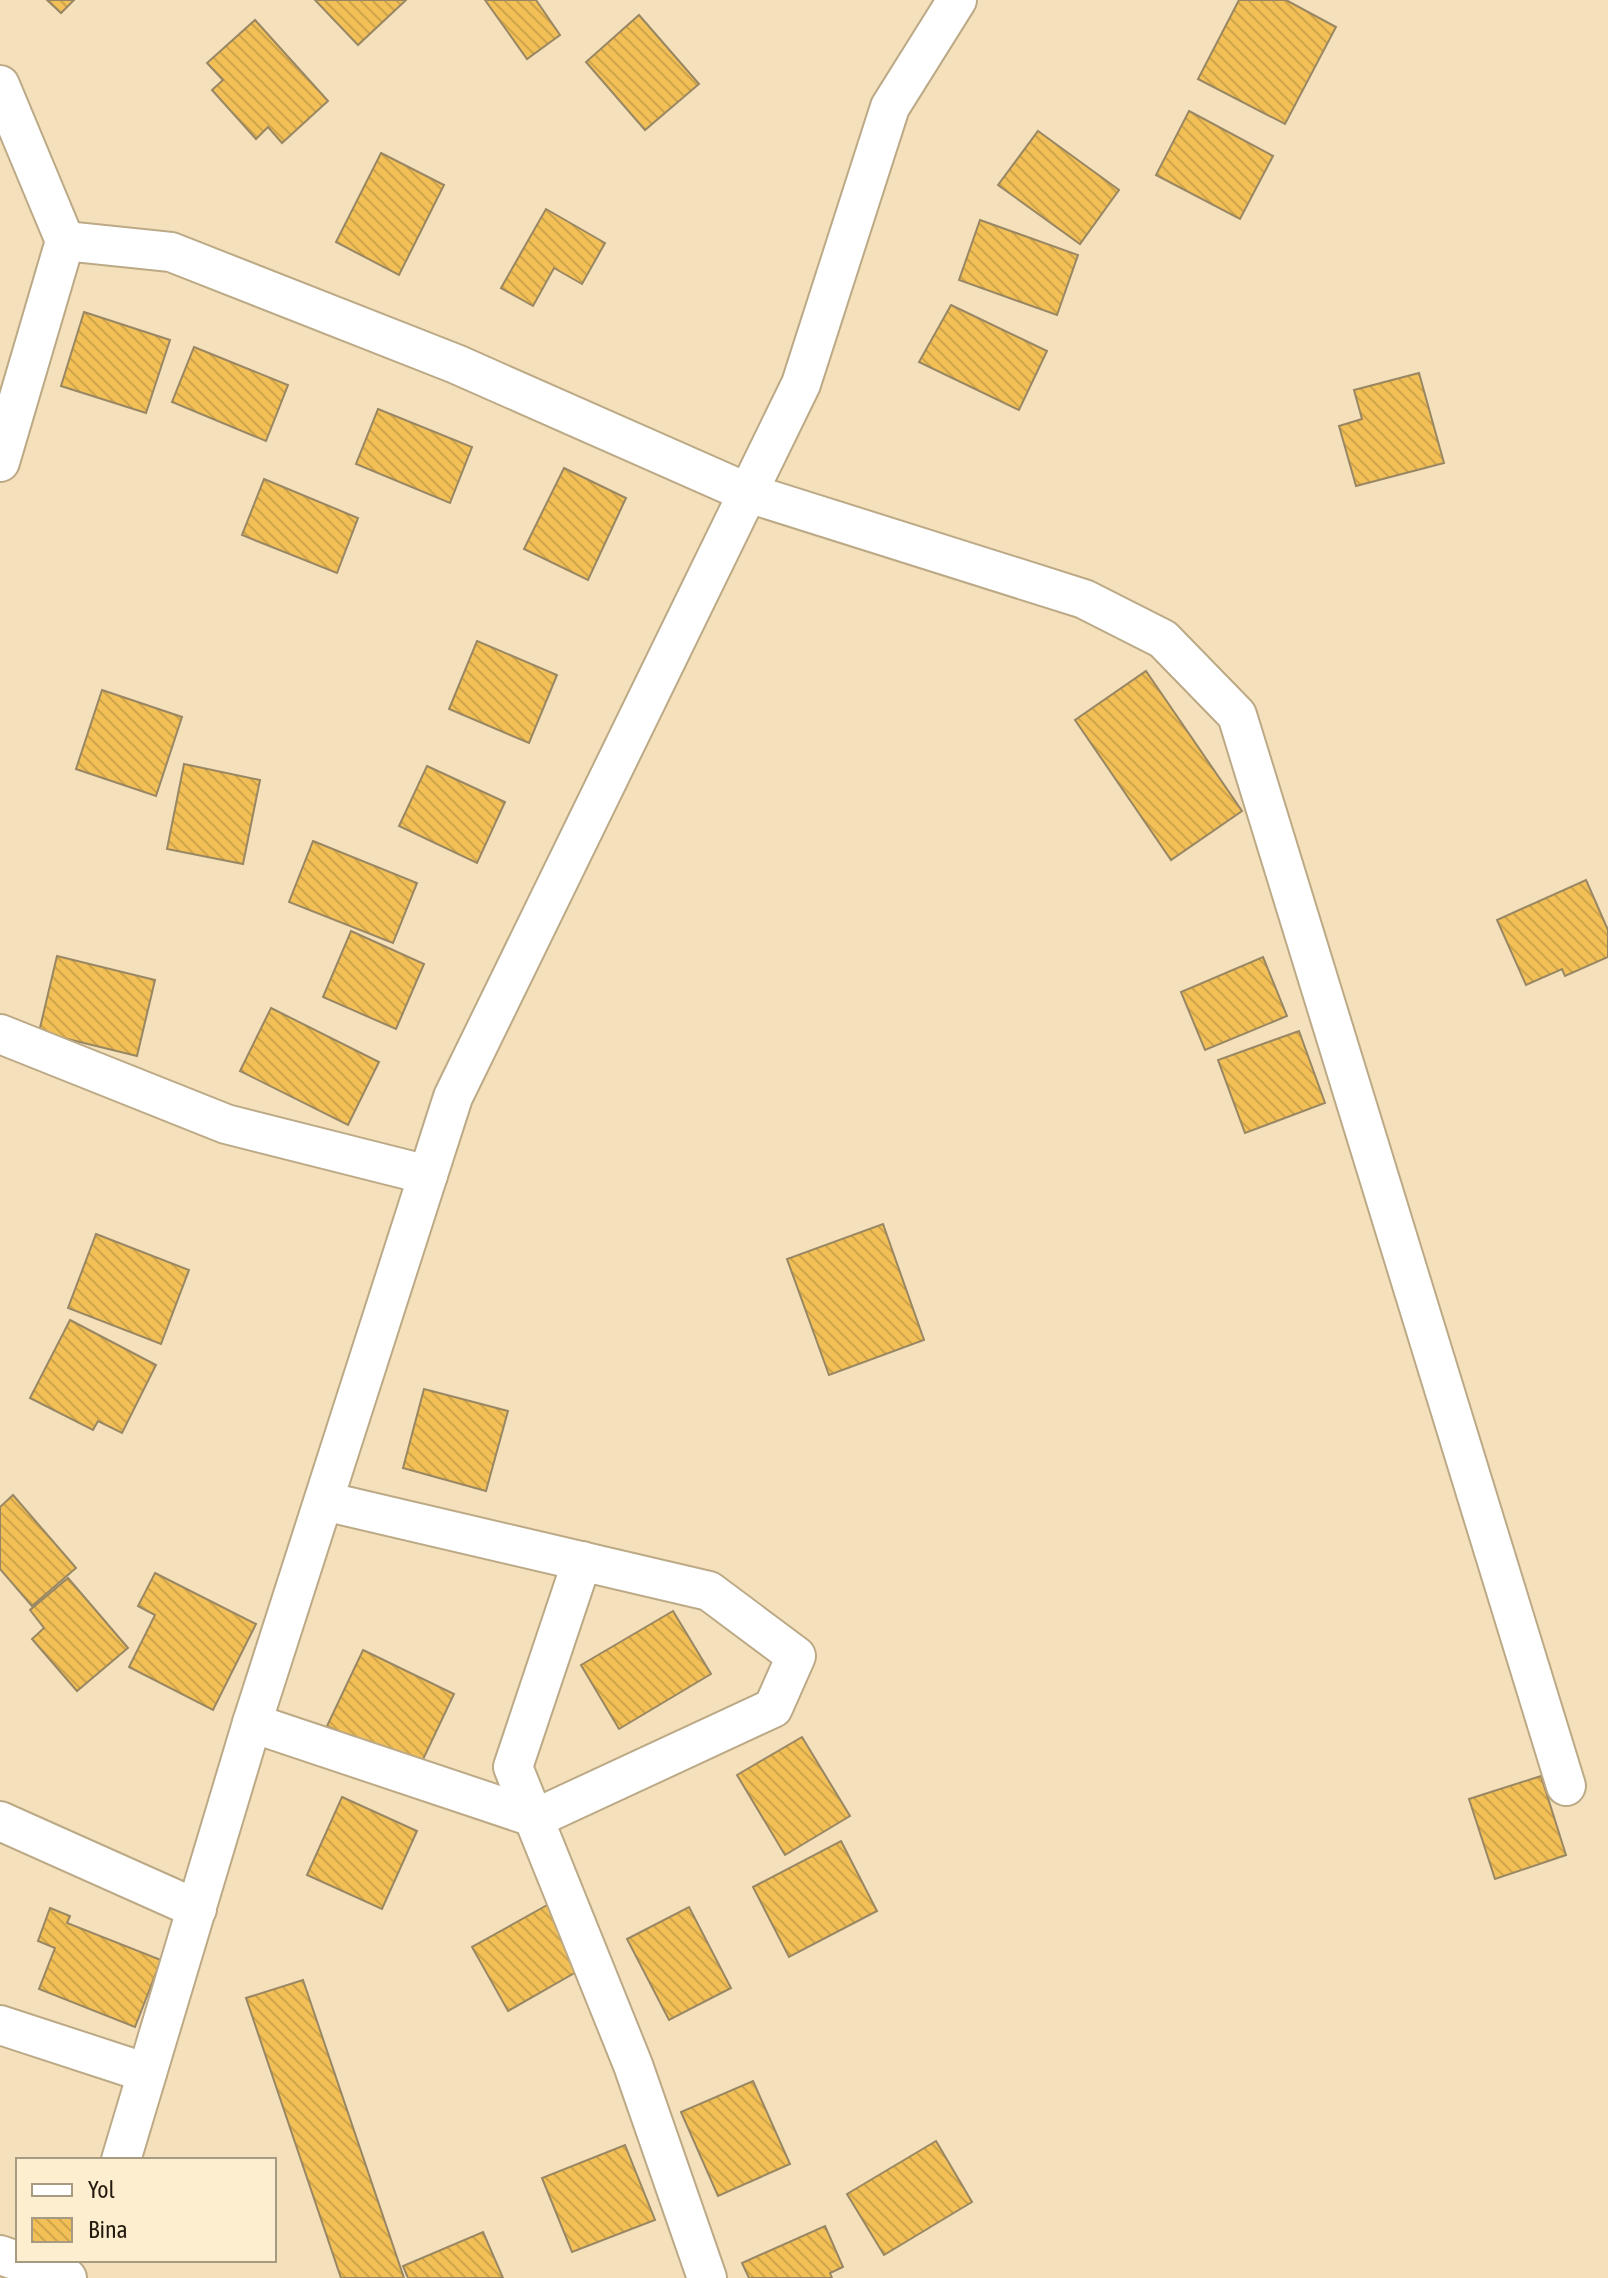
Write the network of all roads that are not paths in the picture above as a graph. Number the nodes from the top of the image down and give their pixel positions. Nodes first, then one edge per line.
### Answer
1 (957, 0) edge
2 (0, 85) edge
3 (65, 241) junction
4 (0, 462) edge
5 (748, 493) junction
6 (0, 1034) edge
7 (428, 1175) junction
8 (324, 1501) junction
9 (582, 1561) junction
10 (252, 1723) junction
11 (1566, 1786) dead end
12 (536, 1818) junction
13 (0, 1821) edge
14 (197, 1909) junction
15 (0, 2025) edge
16 (147, 2073) junction
17 (122, 2158) edge
18 (20, 2262) edge
19 (67, 2278) edge
20 (707, 2278) edge

1 - 5 street
2 - 3 street
3 - 4 street
3 - 5 street
5 - 7 street
5 - 11 street
6 - 7 street
7 - 8 street
8 - 9 street
8 - 10 street
9 - 12 street
9 - 12 street
10 - 12 street
10 - 14 street
12 - 20 street
13 - 14 street
14 - 16 street
15 - 16 street
16 - 17 street
18 - 19 street

